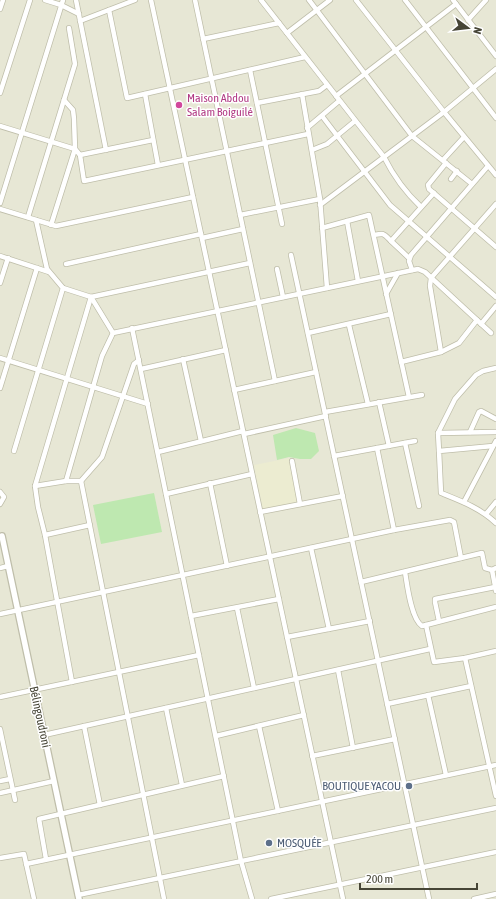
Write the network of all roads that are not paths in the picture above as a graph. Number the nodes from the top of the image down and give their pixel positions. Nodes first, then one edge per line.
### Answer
1 (3, 0) edge
2 (30, 0) edge
3 (45, 0) edge
4 (76, 0) edge
5 (135, 0) edge
6 (151, 0) edge
7 (195, 0) edge
8 (261, 0) edge
9 (309, 0) edge
10 (330, 0) edge
11 (356, 0) edge
12 (405, 0) edge
13 (486, 0) edge
14 (455, 2) edge
15 (62, 3) edge
16 (0, 9) edge
17 (109, 10) junction
18 (317, 10) junction
19 (78, 14) junction
20 (468, 20) junction
21 (80, 21) junction
22 (279, 23) junction
23 (426, 27) junction
24 (69, 28) dead end
25 (287, 33) junction
26 (203, 39) junction
27 (396, 50) junction
28 (496, 56) edge
29 (305, 57) junction
30 (496, 69) edge
31 (250, 70) junction
32 (365, 74) junction
33 (211, 78) junction
34 (327, 85) junction
35 (170, 88) junction
36 (473, 88) junction
37 (0, 93) edge
38 (145, 94) junction
39 (302, 94) junction
40 (336, 96) junction
41 (64, 100) junction
42 (339, 101) junction
43 (257, 103) junction
44 (444, 112) junction
45 (322, 116) junction
46 (496, 118) edge
47 (355, 121) junction
48 (0, 126) edge
49 (307, 128) junction
50 (22, 132) junction
51 (308, 134) junction
52 (337, 136) junction
53 (412, 136) junction
54 (464, 137) junction
55 (153, 140) junction
56 (51, 142) junction
57 (265, 143) junction
58 (75, 149) junction
59 (106, 150) junction
60 (312, 150) junction
61 (227, 151) junction
62 (80, 155) junction
63 (384, 158) junction
64 (185, 160) junction
65 (444, 161) junction
66 (158, 166) junction
67 (488, 166) junction
68 (457, 171) junction
69 (365, 172) junction
70 (496, 175) edge
71 (451, 179) dead end
72 (472, 184) junction
73 (434, 193) junction
74 (193, 198) junction
75 (320, 199) junction
76 (0, 203) edge
77 (496, 204) edge
78 (320, 205) junction
79 (279, 207) junction
80 (421, 207) junction
81 (452, 208) junction
82 (0, 209) edge
83 (240, 215) junction
84 (28, 217) junction
85 (36, 220) junction
86 (409, 220) junction
87 (347, 221) junction
88 (282, 224) dead end
89 (51, 225) junction
90 (322, 228) junction
91 (475, 228) junction
92 (243, 229) junction
93 (374, 235) junction
94 (202, 236) junction
95 (426, 237) junction
96 (391, 241) junction
97 (496, 247) edge
98 (291, 255) dead end
99 (0, 256) edge
100 (450, 257) junction
101 (8, 258) junction
102 (409, 258) junction
103 (250, 263) junction
104 (66, 264) dead end
105 (37, 268) junction
106 (277, 269) dead end
107 (412, 270) junction
108 (49, 272) junction
109 (209, 272) junction
110 (398, 273) junction
111 (382, 276) junction
112 (431, 278) junction
113 (358, 281) junction
114 (0, 283) edge
115 (63, 288) junction
116 (327, 288) junction
117 (299, 293) junction
118 (386, 294) junction
119 (91, 297) junction
120 (282, 297) junction
121 (496, 297) edge
122 (258, 302) junction
123 (496, 306) edge
124 (217, 310) junction
125 (391, 314) junction
126 (479, 322) junction
127 (349, 324) junction
128 (132, 328) junction
129 (113, 333) junction
130 (491, 333) dead end
131 (308, 334) junction
132 (226, 350) junction
133 (441, 352) junction
134 (0, 358) edge
135 (8, 360) junction
136 (139, 360) junction
137 (183, 360) junction
138 (401, 362) junction
139 (496, 368) edge
140 (141, 369) junction
141 (39, 370) junction
142 (316, 372) junction
143 (67, 379) junction
144 (275, 381) junction
145 (93, 387) junction
146 (0, 388) edge
147 (234, 390) junction
148 (422, 395) dead end
149 (123, 397) junction
150 (409, 397) junction
151 (379, 402) junction
152 (148, 404) junction
153 (368, 404) junction
154 (325, 414) junction
155 (496, 419) edge
156 (243, 432) junction
157 (470, 432) junction
158 (496, 432) edge
159 (438, 433) junction
160 (201, 441) junction
161 (415, 441) dead end
162 (496, 441) edge
163 (405, 443) junction
164 (388, 446) junction
165 (493, 446) junction
166 (377, 448) junction
167 (14, 451) dead end
168 (439, 451) junction
169 (158, 452) junction
170 (334, 456) junction
171 (292, 461) dead end
172 (252, 474) junction
173 (66, 481) junction
174 (81, 481) junction
175 (210, 484) junction
176 (35, 486) junction
177 (0, 492) edge
178 (166, 494) junction
179 (343, 496) junction
180 (464, 502) junction
181 (496, 502) edge
182 (0, 504) edge
183 (300, 504) junction
184 (419, 506) dead end
185 (260, 512) junction
186 (486, 514) junction
187 (496, 523) edge
188 (90, 525) junction
189 (394, 530) junction
190 (44, 535) junction
191 (2, 536) dead end
192 (352, 539) junction
193 (311, 548) junction
194 (270, 556) junction
195 (461, 558) junction
196 (8, 566) junction
197 (227, 566) junction
198 (0, 568) edge
199 (494, 569) edge
200 (405, 572) junction
201 (183, 575) junction
202 (361, 582) junction
203 (496, 589) edge
204 (103, 592) junction
205 (279, 599) junction
206 (57, 602) junction
207 (496, 607) edge
208 (237, 608) junction
209 (18, 610) junction
210 (0, 614) edge
211 (191, 616) junction
212 (370, 621) junction
213 (439, 621) junction
214 (426, 625) junction
215 (329, 629) junction
216 (287, 637) junction
217 (430, 649) junction
218 (496, 651) edge
219 (199, 655) junction
220 (465, 658) junction
221 (378, 661) junction
222 (338, 670) junction
223 (119, 672) junction
224 (296, 679) junction
225 (72, 682) junction
226 (471, 686) junction
227 (254, 688) junction
228 (34, 690) junction
229 (428, 695) junction
230 (0, 697) edge
231 (208, 698) junction
232 (388, 704) junction
233 (166, 708) junction
234 (304, 715) junction
235 (128, 716) junction
236 (84, 726) junction
237 (259, 726) junction
238 (0, 729) edge
239 (44, 735) junction
240 (216, 736) junction
241 (395, 739) junction
242 (353, 748) junction
243 (312, 756) junction
244 (7, 761) junction
245 (0, 763) edge
246 (496, 765) edge
247 (489, 766) junction
248 (446, 775) junction
249 (224, 776) junction
250 (10, 778) junction
251 (0, 781) edge
252 (54, 781) junction
253 (405, 784) junction
254 (182, 785) junction
255 (13, 790) junction
256 (0, 793) edge
257 (143, 795) junction
258 (496, 796) edge
259 (15, 800) dead end
260 (322, 801) junction
261 (100, 805) junction
262 (496, 808) edge
263 (278, 810) junction
264 (61, 814) junction
265 (233, 820) junction
266 (414, 826) junction
267 (151, 837) junction
268 (331, 843) junction
269 (496, 852) edge
270 (69, 854) junction
271 (0, 858) edge
272 (46, 860) junction
273 (241, 861) junction
274 (26, 864) junction
275 (423, 868) junction
276 (159, 878) junction
277 (340, 885) junction
278 (496, 894) edge
279 (78, 897) edge
280 (34, 899) edge
281 (164, 899) edge
282 (252, 899) edge
283 (271, 899) edge
284 (343, 899) edge
285 (429, 899) edge
286 (474, 899) edge

1 - 16 street
2 - 37 street
3 - 15 street
4 - 19 street
5 - 17 street
6 - 35 street
7 - 26 street
8 - 22 street
9 - 18 street
10 - 18 street
11 - 27 street
12 - 23 street
13 - 20 street
14 - 20 street
14 - 23 street
15 - 19 street
15 - 50 street
17 - 21 street
17 - 38 street
18 - 25 street
18 - 32 street
19 - 21 street
20 - 28 street
21 - 59 street
22 - 25 street
22 - 26 street
23 - 27 street
23 - 36 street
24 - 41 street
25 - 29 street
26 - 33 street
27 - 32 street
27 - 44 street
29 - 31 street
29 - 34 street
30 - 36 street
31 - 33 street
31 - 43 street
32 - 40 street
32 - 53 street
33 - 35 street
33 - 61 street
34 - 39 street
34 - 40 street
35 - 38 street
35 - 64 street
36 - 44 street
36 - 46 street
38 - 55 street
39 - 43 street
39 - 49 street
40 - 42 street
41 - 56 street
41 - 58 street
42 - 45 street
42 - 47 street
43 - 57 street
44 - 53 street
44 - 54 street
45 - 49 street
45 - 52 street
47 - 52 street
47 - 63 street
48 - 50 street
49 - 51 street
50 - 56 street
50 - 76 street
51 - 57 street
51 - 60 street
52 - 60 street
52 - 69 street
53 - 63 street
53 - 65 street
54 - 65 street
54 - 67 street
55 - 59 street
55 - 66 street
56 - 58 street
56 - 84 street
57 - 61 street
57 - 79 street
58 - 62 street
58 - 89 street
59 - 62 street
60 - 75 street
61 - 64 street
61 - 83 street
62 - 66 street
63 - 69 street
63 - 80 street
64 - 66 street
64 - 74 street
65 - 68 street
65 - 73 street
67 - 70 street
67 - 72 street
68 - 71 street
68 - 72 street
69 - 78 street
69 - 86 street
72 - 81 street
73 - 80 street
73 - 81 street
74 - 89 street
74 - 94 street
75 - 78 street
75 - 79 street
77 - 91 street
78 - 90 street
79 - 83 street
79 - 88 street
80 - 86 street
81 - 91 street
81 - 95 street
82 - 84 street
83 - 92 street
84 - 85 street
85 - 89 street
85 - 108 street
86 - 95 street
86 - 96 street
87 - 90 street
87 - 93 street
87 - 113 street
90 - 116 street
91 - 97 street
91 - 100 street
92 - 94 street
92 - 103 street
93 - 96 street
93 - 111 street
94 - 104 street
94 - 109 street
95 - 100 street
95 - 102 street
96 - 102 street
98 - 117 street
99 - 101 street
100 - 112 street
100 - 121 street
101 - 105 street
101 - 114 street
102 - 107 street
103 - 109 street
103 - 122 street
105 - 108 street
105 - 135 street
106 - 120 street
107 - 110 street
107 - 112 street
108 - 115 street
109 - 119 street
109 - 124 street
110 - 111 street
110 - 118 street
111 - 113 street
111 - 118 street
112 - 126 street
112 - 133 street
113 - 116 street
115 - 119 street
115 - 141 street
116 - 117 street
117 - 120 street
117 - 131 street
118 - 125 street
119 - 129 street
119 - 143 street
120 - 122 street
122 - 124 street
122 - 144 street
123 - 126 street
124 - 128 street
124 - 132 street
125 - 127 street
125 - 138 street
126 - 130 street
126 - 133 street
127 - 131 street
127 - 153 street
128 - 129 street
128 - 136 street
129 - 145 street
131 - 142 street
132 - 137 street
132 - 147 street
133 - 138 street
134 - 135 street
135 - 141 street
135 - 146 street
136 - 140 street
136 - 149 street
137 - 140 street
137 - 160 street
138 - 150 street
139 - 159 street
140 - 152 street
141 - 143 street
141 - 167 street
142 - 144 street
142 - 154 street
143 - 145 street
143 - 176 street
144 - 147 street
145 - 149 street
145 - 173 street
147 - 156 street
148 - 150 street
149 - 152 street
149 - 174 street
150 - 151 street
151 - 153 street
151 - 164 street
152 - 169 street
153 - 154 street
154 - 156 street
154 - 170 street
155 - 157 street
156 - 160 street
156 - 172 street
157 - 158 street
157 - 159 street
159 - 168 street
160 - 169 street
161 - 163 street
162 - 165 street
163 - 164 street
163 - 184 street
164 - 166 street
165 - 168 street
165 - 180 street
166 - 170 street
166 - 189 street
168 - 180 street
169 - 178 street
170 - 179 street
171 - 183 street
172 - 175 street
172 - 185 street
173 - 174 street
173 - 176 street
174 - 188 street
175 - 178 street
175 - 197 street
176 - 190 street
177 - 182 street
178 - 201 street
179 - 183 street
179 - 192 street
180 - 186 street
181 - 186 street
183 - 185 street
185 - 194 street
186 - 187 street
188 - 190 street
188 - 204 street
189 - 192 street
189 - 195 street
190 - 206 street
191 - 196 street, Bélingoudroni
192 - 193 street
192 - 202 street
193 - 194 street
193 - 215 street
194 - 197 street
194 - 205 street
195 - 199 street
195 - 200 street
196 - 198 street
196 - 209 street, Bélingoudroni
197 - 201 street
199 - 203 street
200 - 202 street
200 - 214 street
201 - 204 street
201 - 211 street
202 - 212 street
203 - 213 street
204 - 206 street
204 - 223 street
205 - 208 street
205 - 216 street
206 - 209 street
206 - 225 street
207 - 213 street
208 - 211 street
208 - 227 street
209 - 210 street
209 - 228 street, Bélingoudroni
211 - 219 street
212 - 215 street
212 - 221 street
213 - 214 street
214 - 217 street
215 - 216 street
216 - 224 street
217 - 220 street
217 - 221 street
218 - 220 street
219 - 223 street
219 - 231 street
220 - 226 street
221 - 222 street
221 - 232 street
222 - 224 street
222 - 242 street
223 - 225 street
223 - 235 street
224 - 227 street
224 - 234 street
225 - 228 street
226 - 229 street
226 - 247 street
227 - 231 street
228 - 230 street
228 - 239 street, Bélingoudroni
229 - 232 street
229 - 248 street
231 - 233 street
231 - 240 street
232 - 241 street
233 - 235 street
233 - 254 street
234 - 237 street
234 - 243 street
235 - 236 street
235 - 257 street
236 - 239 street
236 - 261 street
237 - 240 street
237 - 263 street
238 - 244 street
239 - 252 street, Bélingoudroni
240 - 249 street
241 - 242 street
241 - 253 street
242 - 243 street
243 - 260 street
244 - 245 street
244 - 250 street
246 - 247 street
247 - 248 street
247 - 258 street
248 - 253 street
249 - 254 street
249 - 265 street
250 - 251 street
250 - 255 street
252 - 255 street
252 - 264 street, Bélingoudroni
253 - 260 street
253 - 266 street
254 - 257 street
255 - 256 street
255 - 259 street
257 - 261 street
257 - 267 street
260 - 263 street
260 - 268 street
261 - 264 street
262 - 266 street
263 - 265 street
264 - 270 street, Bélingoudroni
264 - 272 street
265 - 267 street
265 - 273 street
266 - 268 street
266 - 275 street
267 - 270 street
267 - 276 street
268 - 273 street
268 - 277 street
269 - 275 street
270 - 272 street
270 - 279 street, Bélingoudroni
271 - 274 street
272 - 274 street
273 - 276 street
273 - 282 street
274 - 280 street
275 - 277 street
275 - 285 street
276 - 279 street
276 - 281 street
277 - 283 street
277 - 284 street
278 - 286 street

